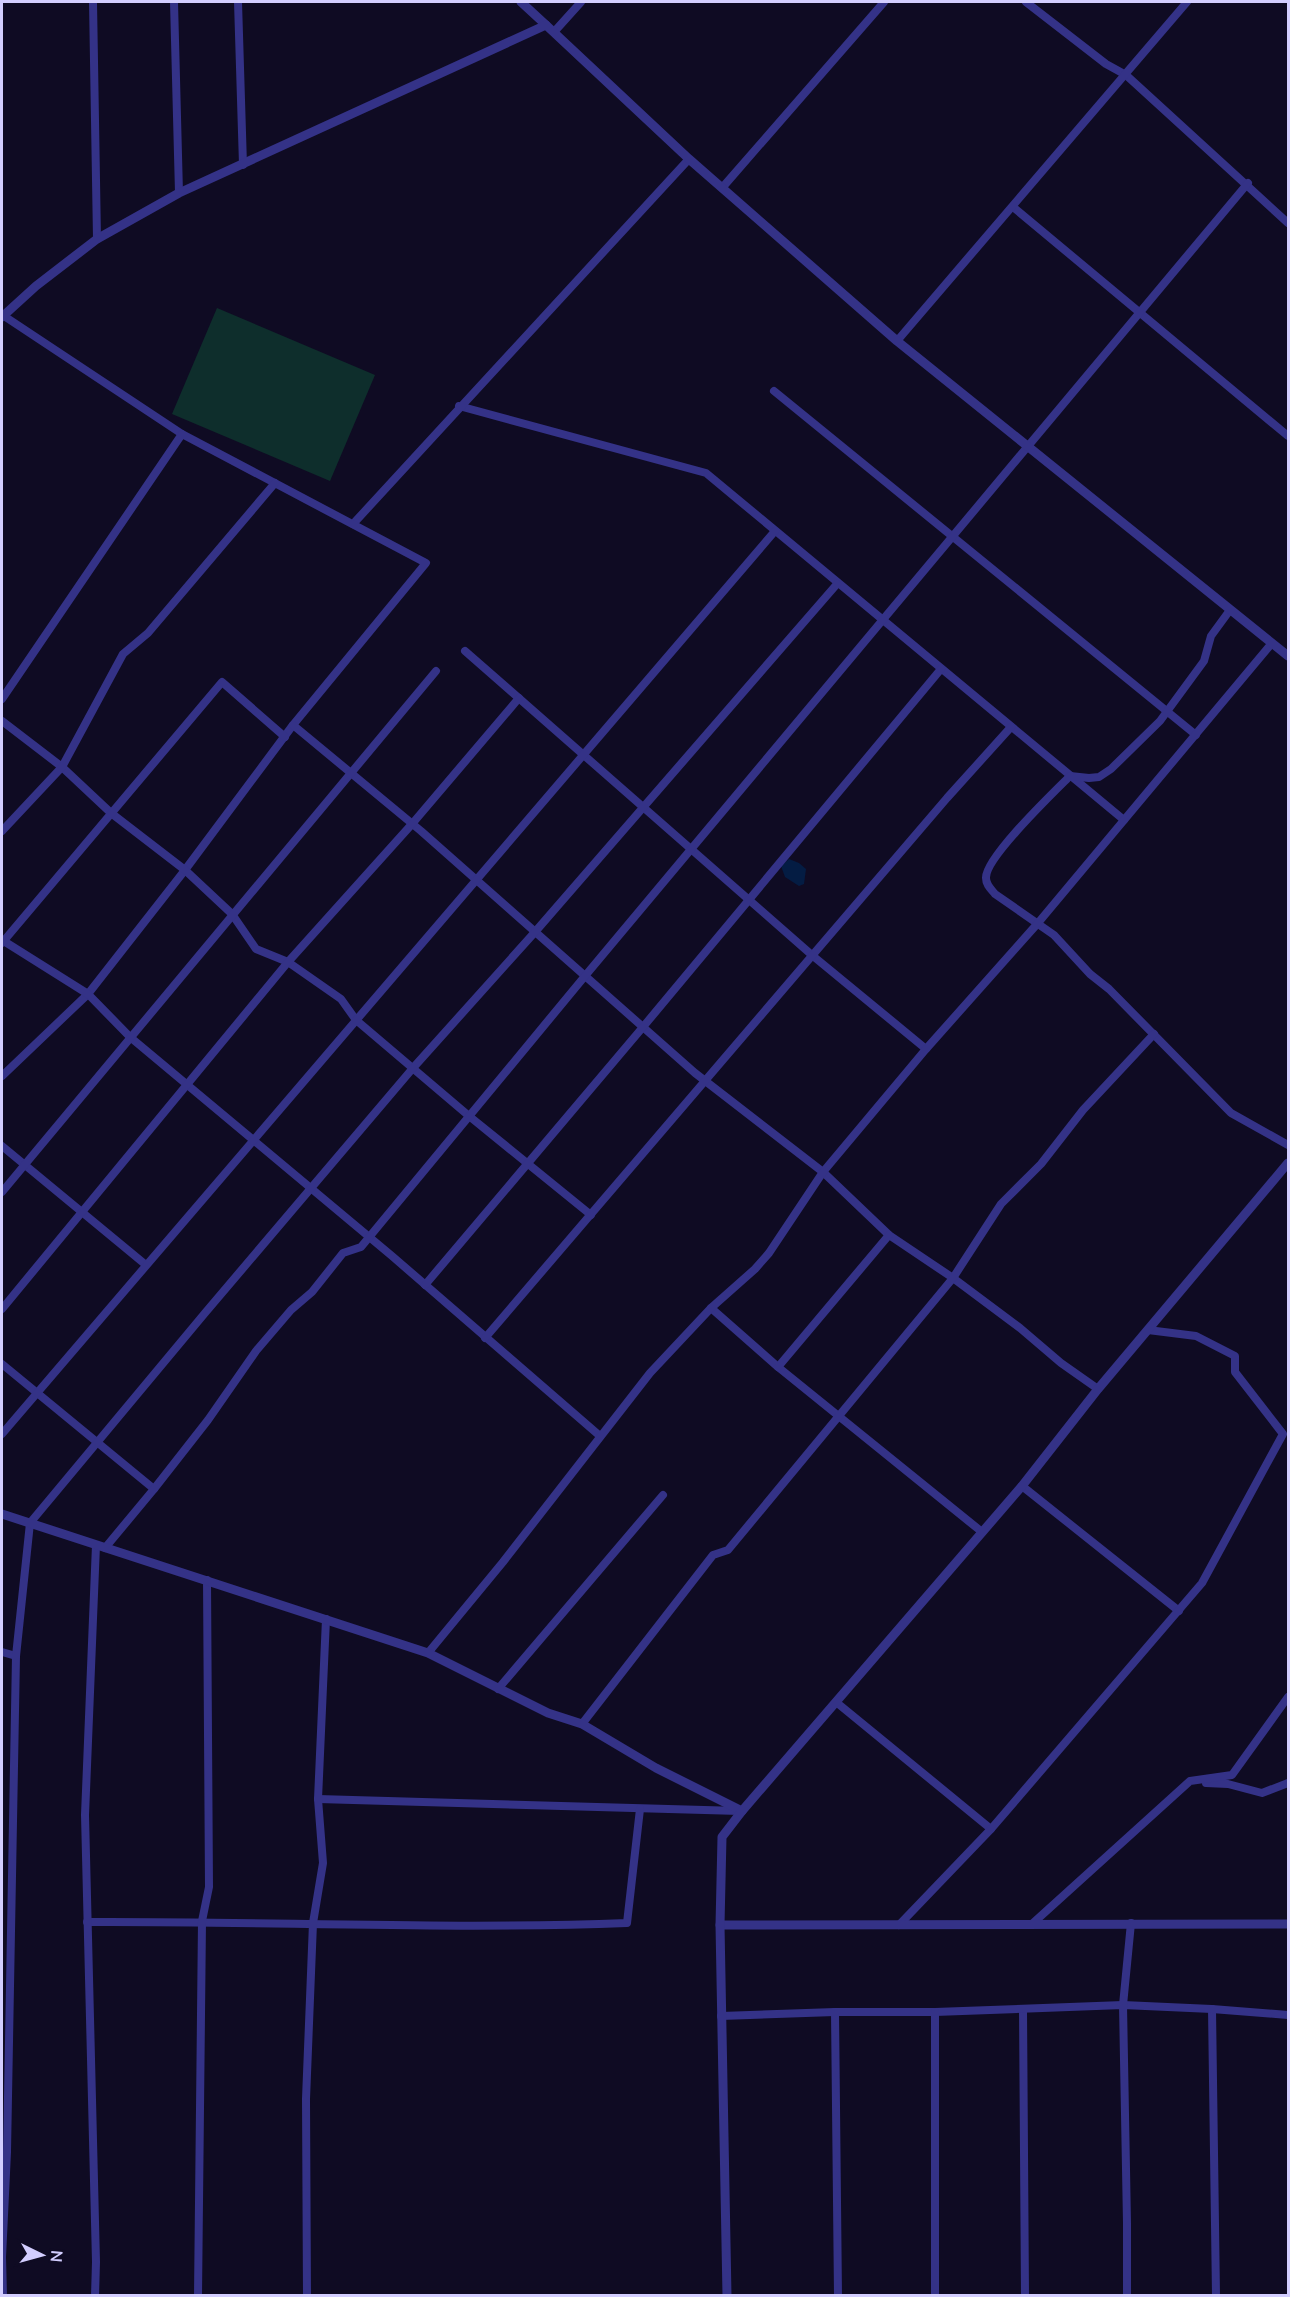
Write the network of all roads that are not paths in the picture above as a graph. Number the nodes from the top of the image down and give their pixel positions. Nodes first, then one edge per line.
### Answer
1 (93, 2) edge
2 (174, 2) edge
3 (238, 2) edge
4 (521, 2) edge
5 (580, 2) edge
6 (884, 2) edge
7 (1026, 2) edge
8 (1187, 2) edge
9 (546, 25) junction
10 (554, 32) junction
11 (1126, 75) junction
12 (689, 159) junction
13 (243, 165) junction
14 (1248, 183) junction
15 (722, 188) junction
16 (179, 193) junction
17 (1013, 207) junction
18 (1288, 223) edge
19 (97, 239) junction
20 (1140, 313) junction
21 (3, 317) edge
22 (897, 341) junction
23 (774, 390) dead end
24 (459, 406) junction
25 (182, 434) junction
26 (1288, 436) edge
27 (1029, 446) junction
28 (275, 483) junction
29 (353, 524) junction
30 (774, 531) junction
31 (953, 537) junction
32 (837, 584) junction
33 (1230, 610) junction
34 (882, 621) junction
35 (1272, 643) junction
36 (465, 651) dead end
37 (1288, 656) edge
38 (941, 669) junction
39 (436, 670) dead end
40 (519, 698) junction
41 (2, 699) edge
42 (1168, 712) junction
43 (2, 721) edge
44 (293, 725) junction
45 (1011, 727) junction
46 (1196, 735) junction
47 (285, 737) junction
48 (584, 755) junction
49 (62, 767) junction
50 (352, 773) junction
51 (1070, 776) junction
52 (642, 808) junction
53 (111, 813) junction
54 (1124, 820) junction
55 (412, 824) junction
56 (2, 831) edge
57 (690, 850) junction
58 (185, 870) junction
59 (476, 880) junction
60 (749, 900) junction
61 (232, 914) junction
62 (1038, 923) junction
63 (535, 932) junction
64 (2, 942) edge
65 (813, 956) junction
66 (288, 962) junction
67 (585, 976) junction
68 (88, 994) junction
69 (356, 1020) junction
70 (643, 1028) junction
71 (1154, 1034) junction
72 (130, 1037) junction
73 (926, 1048) junction
74 (413, 1068) junction
75 (2, 1076) edge
76 (705, 1082) junction
77 (187, 1084) junction
78 (469, 1116) junction
79 (254, 1140) junction
80 (1288, 1145) edge
81 (2, 1146) edge
82 (1288, 1163) edge
83 (528, 1164) junction
84 (25, 1165) junction
85 (823, 1172) junction
86 (311, 1188) junction
87 (2, 1192) edge
88 (81, 1211) junction
89 (591, 1215) junction
90 (889, 1235) junction
91 (369, 1237) junction
92 (146, 1265) junction
93 (953, 1278) junction
94 (425, 1285) junction
95 (711, 1308) junction
96 (2, 1309) edge
97 (1148, 1330) junction
98 (485, 1338) junction
99 (2, 1364) edge
100 (778, 1367) junction
101 (1098, 1389) junction
102 (36, 1393) junction
103 (840, 1417) junction
104 (2, 1434) edge
105 (600, 1436) junction
106 (98, 1442) junction
107 (1022, 1486) junction
108 (154, 1490) junction
109 (663, 1495) dead end
110 (2, 1514) edge
111 (30, 1523) junction
112 (982, 1532) junction
113 (100, 1547) junction
114 (207, 1580) junction
115 (1179, 1611) junction
116 (326, 1619) junction
117 (2, 1652) edge
118 (428, 1653) junction
119 (16, 1656) junction
120 (498, 1689) junction
121 (1288, 1697) edge
122 (836, 1702) junction
123 (582, 1724) junction
124 (1190, 1782) junction
125 (1288, 1783) edge
126 (318, 1799) junction
127 (2, 1809) edge
128 (640, 1809) junction
129 (12, 1810) junction
130 (742, 1811) junction
131 (991, 1829) junction
132 (87, 1922) junction
133 (202, 1922) junction
134 (313, 1923) junction
135 (1131, 1923) junction
136 (1032, 1924) junction
137 (1288, 1924) edge
138 (720, 1925) junction
139 (899, 1925) junction
140 (5, 1972) edge
141 (1123, 2005) junction
142 (1212, 2008) junction
143 (1023, 2009) junction
144 (835, 2012) junction
145 (935, 2012) junction
146 (1288, 2015) edge
147 (722, 2016) junction
148 (4, 2151) edge
149 (3, 2295) edge
150 (95, 2295) edge
151 (198, 2295) edge
152 (307, 2295) edge
153 (727, 2295) edge
154 (838, 2295) edge
155 (935, 2295) edge
156 (1025, 2295) edge
157 (1126, 2295) edge
158 (1216, 2295) edge

1 - 19 street
2 - 16 street
3 - 13 street
4 - 9 street
5 - 10 street
6 - 15 street
7 - 11 street
8 - 11 street
9 - 10 street
9 - 13 street
10 - 12 street
11 - 14 street
11 - 17 street
12 - 15 street
12 - 24 street
13 - 16 street
14 - 18 street
14 - 20 street
15 - 22 street
16 - 19 street
17 - 20 street
17 - 22 street
19 - 21 street
20 - 26 street
20 - 27 street
21 - 25 street
22 - 27 street
23 - 31 street
24 - 29 street
24 - 30 street
25 - 28 street
25 - 41 street
27 - 31 street
27 - 33 street
28 - 29 street
28 - 49 street
29 - 44 street
30 - 32 street
30 - 48 street
31 - 34 street
31 - 42 street
32 - 34 street
32 - 52 street
33 - 35 street
33 - 42 street
34 - 38 street
34 - 57 street
35 - 37 street
35 - 46 street
36 - 40 street
38 - 45 street
38 - 60 street
39 - 50 street
40 - 48 street
40 - 55 street
42 - 46 street
42 - 51 street
43 - 49 street
44 - 47 street
44 - 50 street
45 - 51 street
45 - 65 street
46 - 54 street
47 - 53 street
47 - 58 street
48 - 52 street
48 - 59 street
49 - 53 street
49 - 56 street
50 - 55 street
50 - 61 street
51 - 54 street
51 - 62 street
52 - 57 street
52 - 63 street
53 - 58 street
53 - 64 street
54 - 62 street
55 - 59 street
55 - 66 street
57 - 60 street
57 - 67 street
58 - 61 street
58 - 68 street
59 - 63 street
59 - 69 street
60 - 65 street
60 - 70 street
61 - 66 street
61 - 72 street
62 - 71 street
62 - 73 street
63 - 67 street
63 - 74 street
64 - 68 street
65 - 73 street
65 - 76 street
66 - 69 street
66 - 77 street
67 - 70 street
67 - 78 street
68 - 72 street
68 - 75 street
69 - 74 street
69 - 79 street
70 - 76 street
70 - 83 street
71 - 80 street
71 - 93 street
72 - 77 street
72 - 84 street
73 - 85 street
74 - 78 street
74 - 86 street
76 - 85 street
76 - 89 street
77 - 79 street
77 - 88 street
78 - 83 street
78 - 91 street
79 - 86 street
79 - 92 street
81 - 84 street
82 - 97 street
83 - 89 street
83 - 94 street
84 - 87 street
84 - 88 street
85 - 90 street
85 - 95 street
86 - 91 street
86 - 106 street
88 - 92 street
88 - 96 street
89 - 98 street
90 - 93 street
90 - 100 street
91 - 94 street
91 - 108 street
92 - 102 street
93 - 101 street
93 - 103 street
94 - 98 street
95 - 100 street
95 - 105 street
97 - 101 street
97 - 115 street
98 - 105 street
99 - 102 street
100 - 103 street
101 - 107 street
102 - 104 street
102 - 106 street
103 - 112 street
103 - 123 street
105 - 118 street
106 - 108 street
106 - 111 street
107 - 112 street
107 - 115 street
108 - 113 street
109 - 120 street
110 - 111 street
111 - 113 street
111 - 119 street
112 - 122 street
113 - 114 street
113 - 132 street
114 - 116 street
114 - 133 street
115 - 131 street
116 - 118 street
116 - 126 street
117 - 119 street
118 - 120 street
119 - 129 street
120 - 123 street
121 - 124 street
122 - 130 street
122 - 131 street
123 - 130 street
124 - 125 street
124 - 136 street
126 - 128 street
126 - 134 street
127 - 129 street
128 - 130 street
128 - 134 street
129 - 140 street
130 - 138 street
131 - 139 street
132 - 133 street
132 - 150 street
133 - 134 street
133 - 151 street
134 - 152 street
135 - 136 street
135 - 137 street
135 - 141 street
136 - 139 street
138 - 139 street
138 - 147 street
140 - 148 street
141 - 142 street
141 - 143 street
141 - 157 street
142 - 146 street
142 - 158 street
143 - 145 street
143 - 156 street
144 - 145 street
144 - 147 street
144 - 154 street
145 - 155 street
147 - 153 street
148 - 149 street

